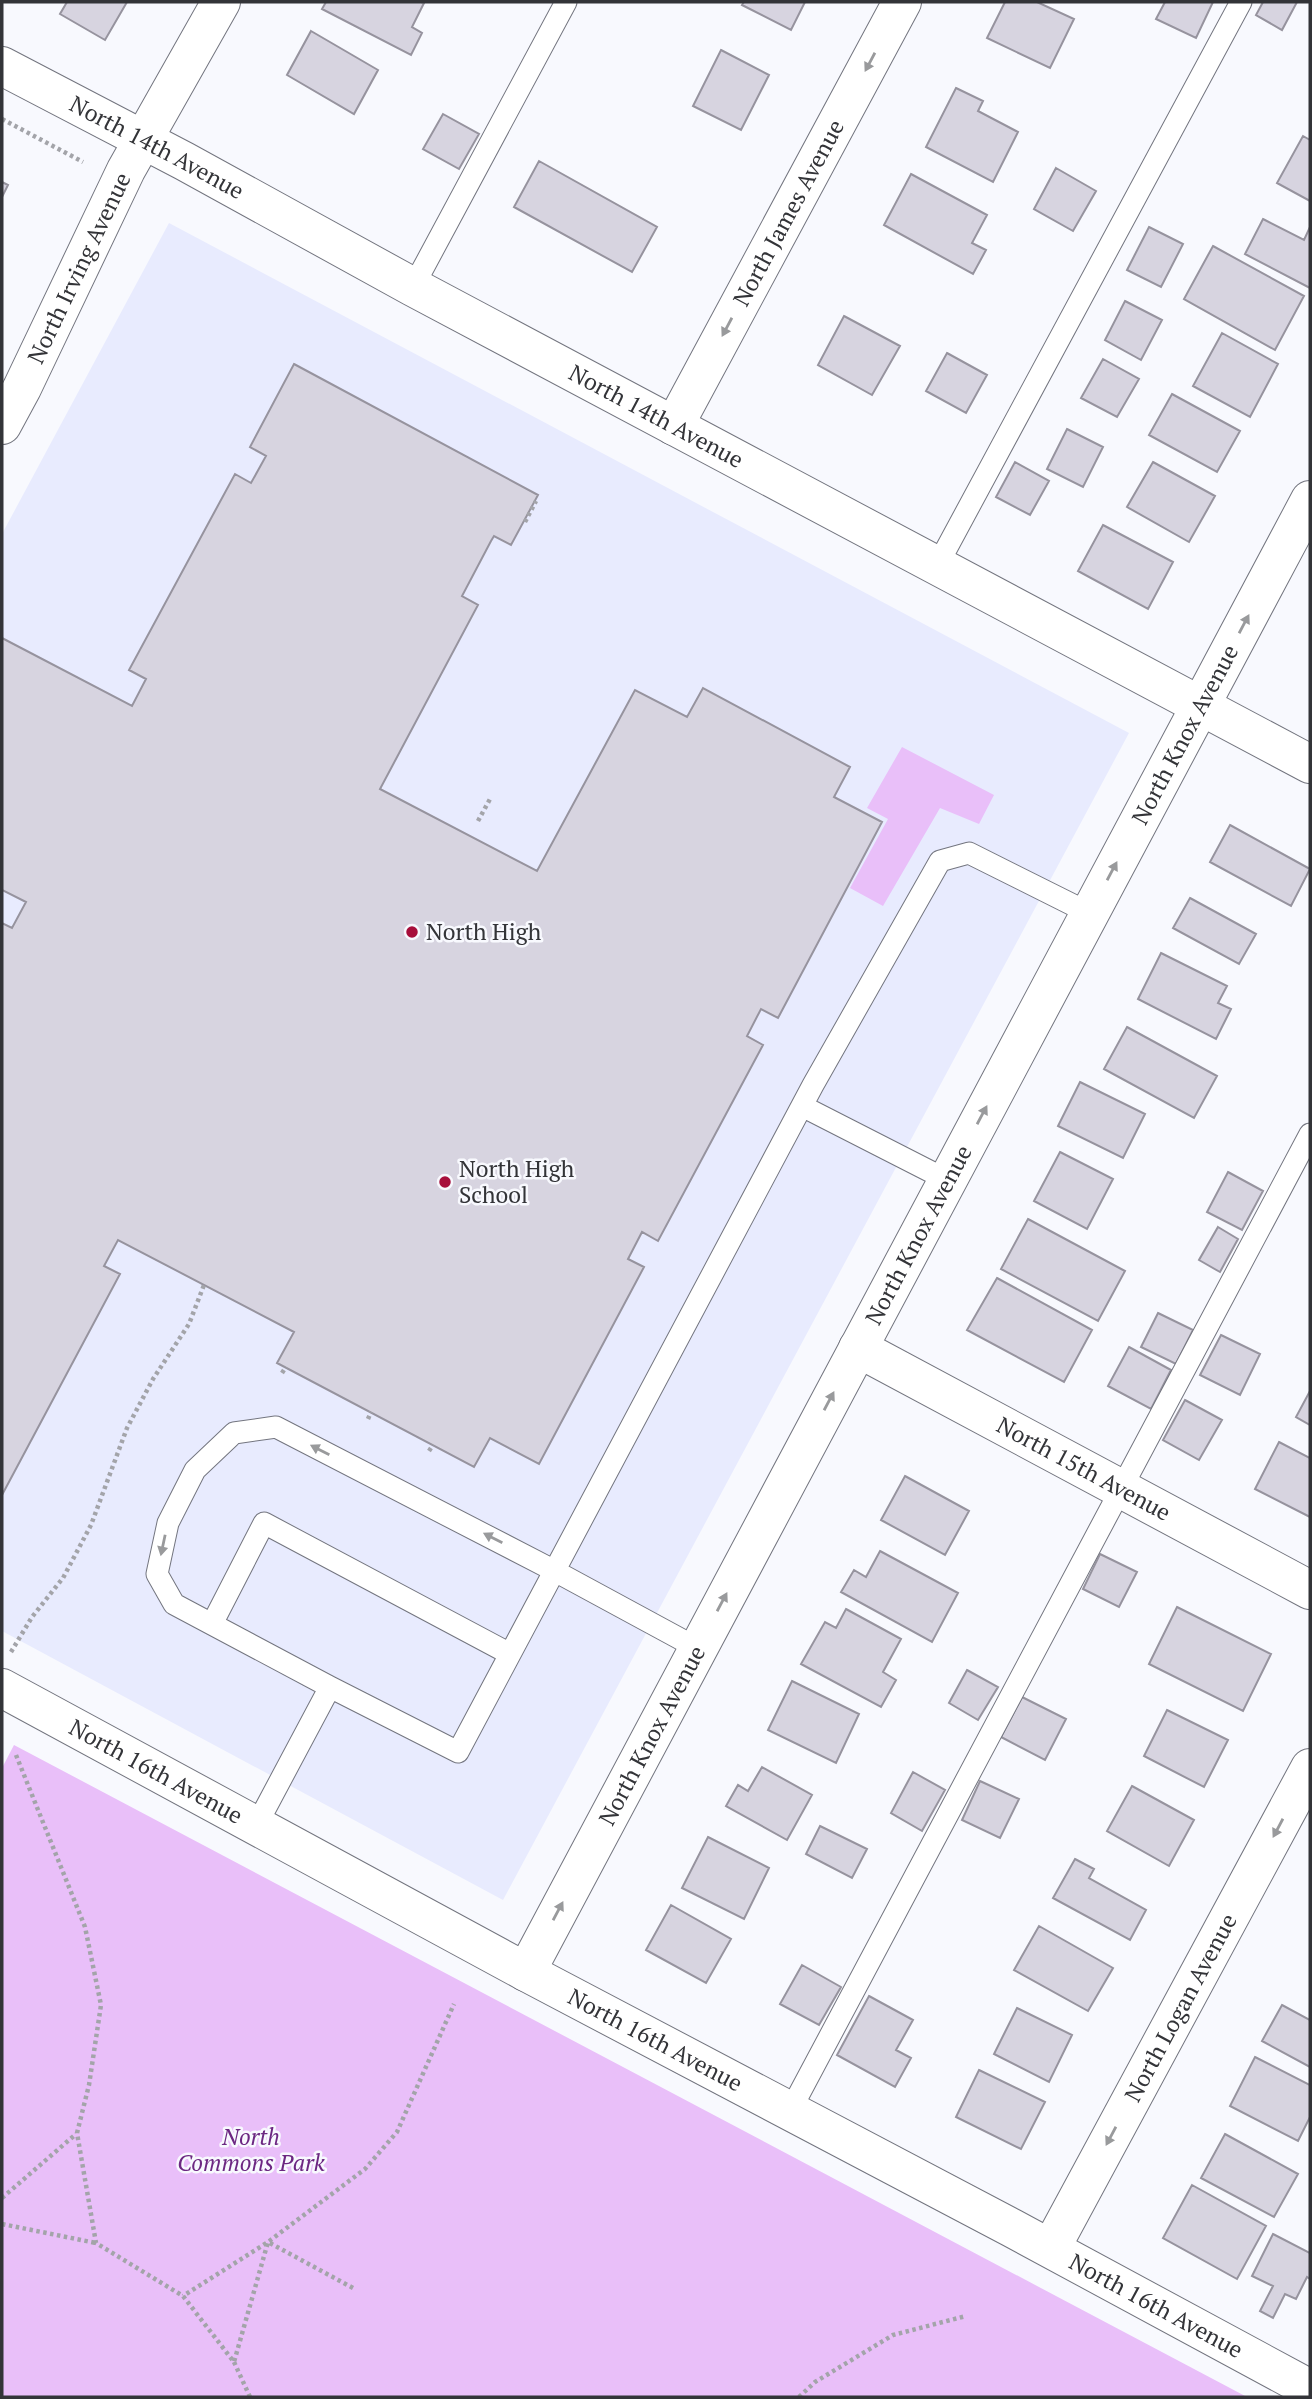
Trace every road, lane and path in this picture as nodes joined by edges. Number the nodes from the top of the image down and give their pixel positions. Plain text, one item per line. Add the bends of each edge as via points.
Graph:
1 (222, 2) edge
2 (566, 2) edge
3 (902, 2) edge
4 (1241, 2) edge
5 (2, 66) edge
6 (2, 119) edge
7 (142, 140) junction
8 (83, 162) dead end
9 (413, 288) junction
10 (2, 425) edge
11 (674, 426) junction
12 (1310, 500) edge
13 (536, 501) dead end
14 (525, 522) dead end
15 (937, 566) junction
16 (1200, 705) junction
17 (1310, 764) edge
18 (490, 799) dead end
19 (478, 821) dead end
20 (1089, 914) junction
21 (802, 1106) junction
22 (1310, 1134) edge
23 (947, 1180) junction
24 (204, 1285) dead end
25 (858, 1348) junction
26 (286, 1367) dead end
27 (282, 1373) dead end
28 (372, 1412) dead end
29 (368, 1419) dead end
30 (433, 1445) dead end
31 (429, 1451) dead end
32 (1121, 1488) junction
33 (553, 1570) junction
34 (1310, 1590) edge
35 (212, 1624) junction
36 (697, 1648) junction
37 (510, 1654) junction
38 (5, 1671) edge
39 (330, 1687) junction
40 (16, 1755) dead end
41 (1310, 1768) edge
42 (256, 1826) junction
43 (526, 1972) junction
44 (454, 2004) dead end
45 (790, 2111) junction
46 (77, 2133) junction
47 (2, 2198) edge
48 (2, 2224) edge
49 (268, 2242) junction
50 (96, 2243) junction
51 (1051, 2248) junction
52 (353, 2288) dead end
53 (183, 2296) junction
54 (966, 2316) dead end
55 (234, 2362) junction
56 (1310, 2389) edge
57 (250, 2397) edge
58 (799, 2397) edge

1 - 7 street, North Irving Avenue
2 - 9 lane
3 -> 11 street, North James Avenue
4 - 15 lane
5 - 7 street, North 14th Avenue
6 - 8 path
7 - 9 street, North 14th Avenue
7 - 10 street, North Irving Avenue
9 - 11 street, North 14th Avenue
11 - 15 street, North 14th Avenue
16 -> 12 street, North Knox Avenue
13 - 14 path
15 - 16 street, North 14th Avenue
16 - 17 street, North 14th Avenue
20 -> 16 street, North Knox Avenue
18 - 19 path
20 - 21 lane via 969,853 940,862
23 -> 20 street, North Knox Avenue
21 - 23 lane
21 - 33 lane
22 - 32 lane
23 - 25 street, North Knox Avenue
24 - 38 path via 189,1324 127,1428 92,1525 63,1578 32,1617
25 - 32 street, North 15th Avenue
36 -> 25 street, North Knox Avenue
26 - 27 path
28 - 29 path
30 - 31 path
32 - 34 street, North 15th Avenue
32 - 45 lane
33 -> 35 lane via 275,1427 234,1433 195,1470 168,1523 158,1573 174,1604
33 - 36 lane
33 - 37 lane
35 - 37 lane via 264,1523
35 - 39 lane
43 -> 36 street, North Knox Avenue
37 - 39 lane via 458,1752
38 - 42 street, North 16th Avenue
39 - 42 lane
40 - 46 path via 85,1927 101,2005
41 -> 51 street, North Logan Avenue
42 - 43 street, North 16th Avenue
43 - 45 street, North 16th Avenue
44 - 49 path via 397,2132 365,2169
45 - 51 street, North 16th Avenue
46 - 47 path
46 - 50 path
48 - 50 path
49 - 52 path
49 - 53 path
49 - 55 path
50 - 53 path
51 - 56 street, North 16th Avenue
53 - 55 path
54 - 58 path via 893,2335 815,2382
55 - 57 path

